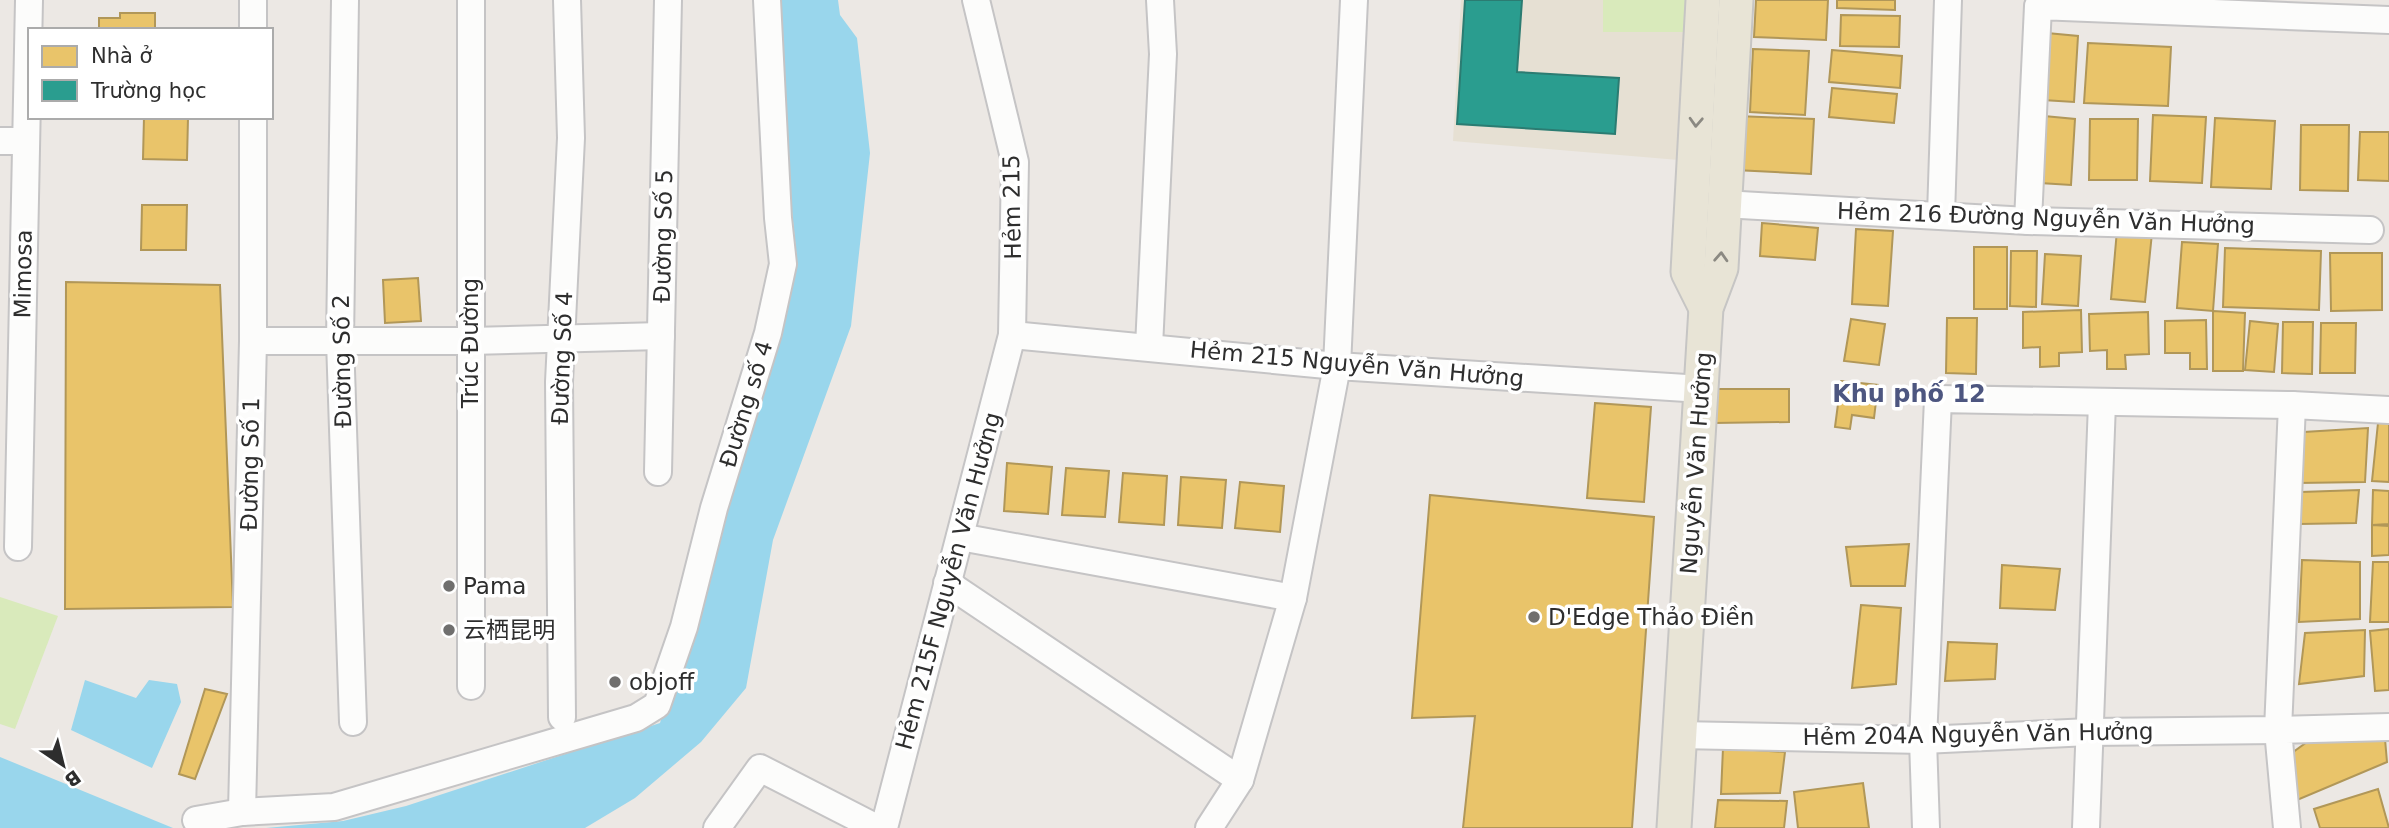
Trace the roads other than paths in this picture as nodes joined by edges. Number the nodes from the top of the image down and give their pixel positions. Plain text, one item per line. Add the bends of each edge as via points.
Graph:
1 (29, 0) edge
2 (253, 0) edge
3 (345, 0) edge
4 (471, 0) edge
5 (567, 0) edge
6 (667, 0) edge
7 (767, 0) edge
8 (976, 0) edge
9 (1160, 0) edge
10 (1354, 0) edge
11 (1703, 0) edge
12 (1736, 0) edge
13 (1948, 0) edge
14 (2389, 20) edge
15 (253, 28) edge
16 (1700, 54) junction
17 (1733, 54) junction
18 (253, 119) edge
19 (13, 141) edge
20 (1723, 204) junction
21 (1941, 215) junction
22 (2028, 221) junction
23 (2370, 230) dead end
24 (1706, 309) junction
25 (1012, 335) junction
26 (661, 336) junction
27 (561, 340) junction
28 (253, 341) junction
29 (340, 341) junction
30 (470, 341) junction
31 (1149, 347) junction
32 (1337, 366) junction
33 (1702, 389) junction
34 (2102, 403) junction
35 (2292, 405) junction
36 (2389, 410) edge
37 (658, 472) dead end
38 (960, 537) junction
39 (8, 554) edge
40 (947, 583) junction
41 (1293, 598) junction
42 (471, 686) dead end
43 (353, 722) dead end
44 (2389, 727) edge
45 (2278, 730) junction
46 (2089, 732) junction
47 (560, 733) junction
48 (1678, 735) junction
49 (1923, 740) junction
50 (1240, 780) junction
51 (242, 811) junction
52 (196, 820) dead end
53 (717, 828) edge
54 (877, 828) edge
55 (884, 828) edge
56 (1209, 828) edge
57 (1674, 828) edge
58 (1926, 828) edge
59 (2086, 828) edge
60 (2287, 828) edge

1 - 19 street, Mimosa
2 - 15 street
3 - 29 street, Đường Số 2
4 - 30 street, Trúc Đường
5 - 27 street, Đường Số 4 via 571,138
6 - 26 street, Đường Số 5
7 - 47 street, Đường số 4 via 783,264 768,333 714,508 684,627 657,705 636,718
8 - 25 street, Hẻm 215 via 1014,162
9 - 31 street via 1163,54
10 - 32 street
11 - 16 main road, Nguyễn Văn Hưởng
12 - 17 main road, Nguyễn Văn Hưởng
13 - 21 street
14 - 22 street via 2038,6
16 - 17 street
16 -> 24 main road, Nguyễn Văn Hưởng via 1688,272
17 - 20 main road, Nguyễn Văn Hưởng
18 - 28 street, Đường Số 1
19 - 39 street, Mimosa
20 - 21 street, Hẻm 216 Đường Nguyễn Văn Hưởng
24 -> 20 main road, Nguyễn Văn Hưởng via 1721,268
21 - 22 street, Hẻm 216 Đường Nguyễn Văn Hưởng
22 - 23 street, Hẻm 216 Đường Nguyễn Văn Hưởng
24 - 33 main road, Nguyễn Văn Hưởng
25 - 31 street, Hẻm 215 Nguyễn Văn Hưởng
25 - 38 street, Hẻm 215F Nguyễn Văn Hưởng
26 - 27 street
26 - 37 street, Đường Số 5
27 - 30 street
27 - 47 street, Đường Số 4
28 - 29 street
28 - 51 street, Đường Số 1
29 - 30 street
29 - 43 street, Đường Số 2
30 - 42 street, Trúc Đường
31 - 32 street, Hẻm 215 Nguyễn Văn Hưởng
32 - 33 street, Hẻm 215 Nguyễn Văn Hưởng
32 - 41 street
33 - 48 main road, Nguyễn Văn Hưởng
34 - 35 street
34 - 46 street
34 - 49 street via 1938,399
35 - 36 street
35 - 45 street
38 - 40 street, Hẻm 215F Nguyễn Văn Hưởng
38 - 41 street
40 - 50 street
40 - 55 street, Hẻm 215F Nguyễn Văn Hưởng
41 - 50 street
44 - 45 street, Hẻm 204A Nguyễn Văn Hưởng
45 - 46 street, Hẻm 204A Nguyễn Văn Hưởng
45 - 60 street
46 - 49 street, Hẻm 204A Nguyễn Văn Hưởng
46 - 59 street
47 - 51 street via 334,807
48 - 49 street, Hẻm 204A Nguyễn Văn Hưởng
48 - 57 main road, Nguyễn Văn Hưởng
49 - 58 street
50 - 56 street
51 - 52 street
53 - 54 street via 760,768

